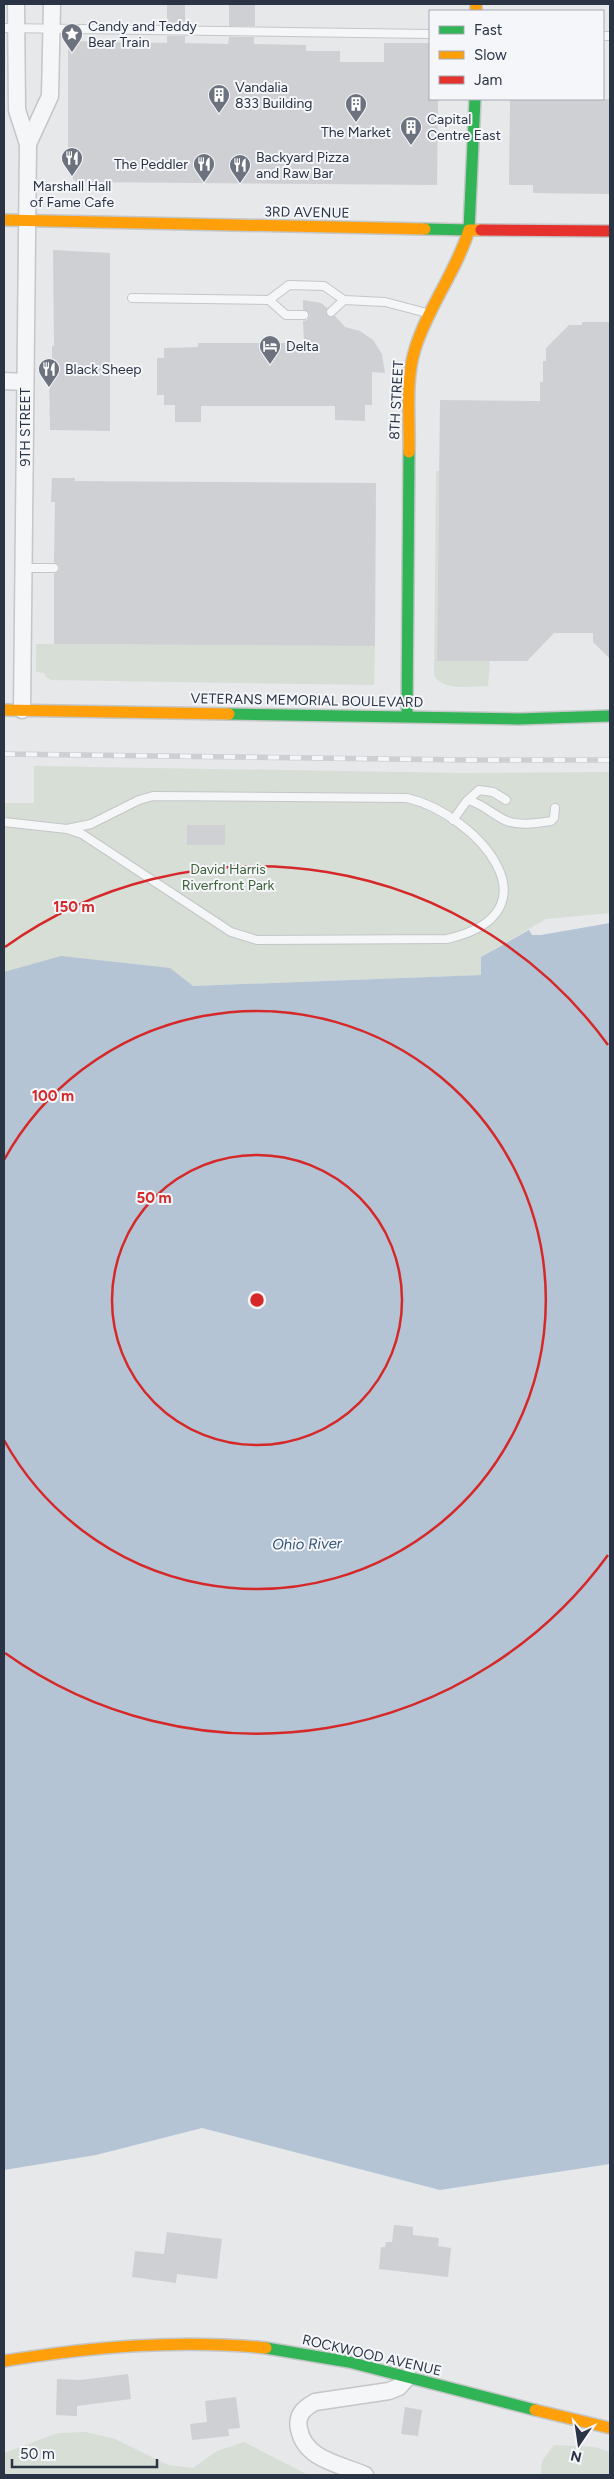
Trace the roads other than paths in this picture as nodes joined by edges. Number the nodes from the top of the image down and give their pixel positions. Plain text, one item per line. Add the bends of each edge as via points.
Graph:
1 (16, 4) edge
2 (52, 4) edge
3 (10, 28) edge
4 (52, 29) junction
5 (429, 34) edge
6 (475, 100) edge
7 (28, 144) junction
8 (4, 220) edge
9 (28, 221) junction
10 (469, 230) junction
11 (610, 231) edge
12 (132, 298) dead end
13 (270, 300) junction
14 (344, 300) junction
15 (331, 312) dead end
16 (431, 314) junction
17 (304, 315) dead end
18 (4, 381) edge
19 (25, 382) junction
20 (24, 568) junction
21 (54, 568) dead end
22 (4, 710) edge
23 (22, 710) junction
24 (407, 716) junction
25 (610, 716) edge
26 (468, 800) junction
27 (506, 800) dead end
28 (555, 808) dead end
29 (454, 820) junction
30 (4, 822) edge
31 (67, 829) junction
32 (4, 2361) edge
33 (408, 2377) junction
34 (610, 2428) edge
35 (365, 2475) edge

1 - 3 street, 9TH STREET
2 - 4 street, 9TH STREET
3 - 4 lane
3 - 7 street, 9TH STREET via 17,110
4 - 5 lane
4 - 7 street, 9TH STREET via 50,96
6 - 10 main road, 8TH STREET
7 - 9 street, 9TH STREET
8 - 9 main road, 3RD AVENUE
9 - 10 main road, 3RD AVENUE
9 - 19 street, 9TH STREET
10 - 11 main road, 3RD AVENUE
10 - 16 main road, 8TH STREET via 457,265
12 - 13 lane
13 - 14 lane via 289,285 298,285 324,286
13 - 17 lane via 286,315
14 - 15 lane
14 - 16 lane via 385,302
16 - 24 main road, 8TH STREET via 414,350 411,370
18 - 19 street
19 - 20 street, 9TH STREET
20 - 21 lane
20 - 23 street, 9TH STREET
22 - 23 main road, VETERANS MEMORIAL BOULEVARD
23 - 24 main road, VETERANS MEMORIAL BOULEVARD
24 - 25 main road, VETERANS MEMORIAL BOULEVARD via 518,719
26 - 27 lane via 479,790 486,790
26 - 28 lane via 506,820 521,823 550,821 554,818
26 - 29 lane
29 - 31 lane via 430,805 407,798 153,796 91,824
29 - 31 lane via 491,856 502,872 505,891 497,912 486,923 465,935 447,940 257,940 244,937 231,932 95,841
30 - 31 lane
32 - 33 main road, ROCKWOOD AVENUE via 112,2346 201,2344 290,2352
33 - 34 main road, ROCKWOOD AVENUE
33 - 35 street via 388,2391 315,2402 299,2416 300,2434 313,2453

